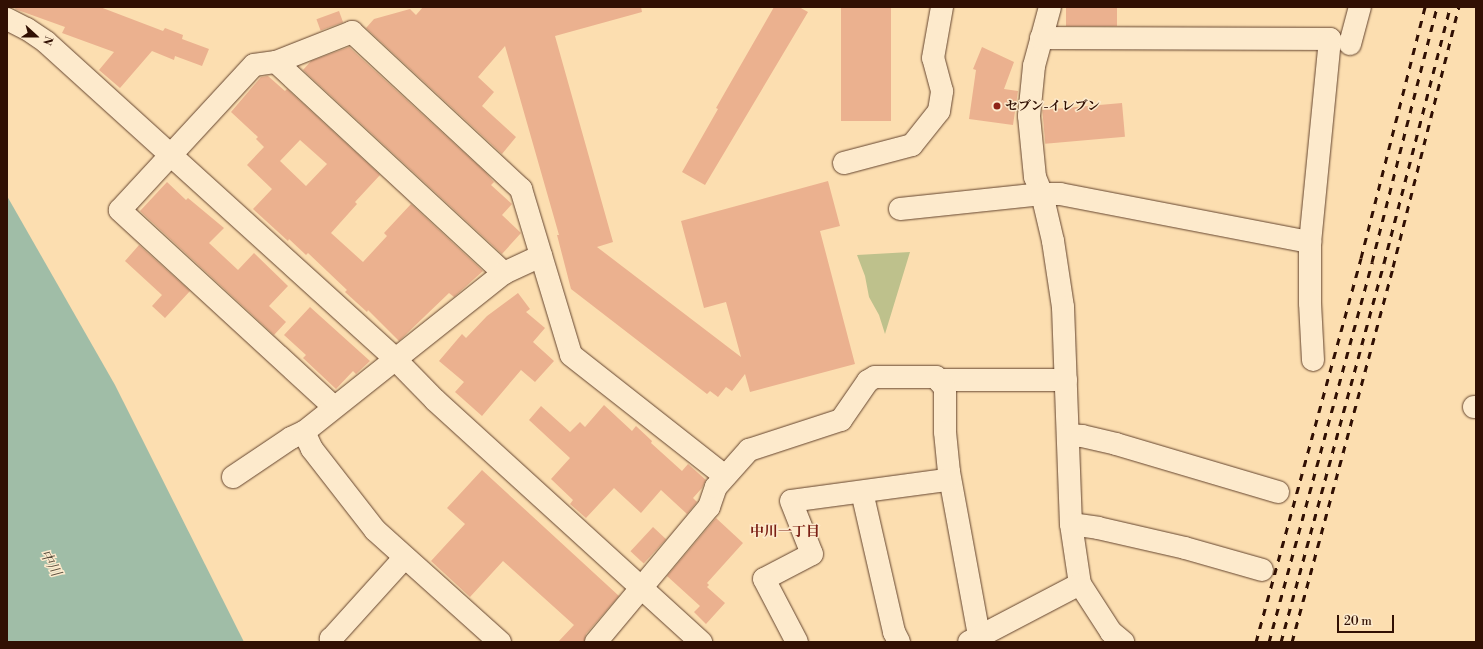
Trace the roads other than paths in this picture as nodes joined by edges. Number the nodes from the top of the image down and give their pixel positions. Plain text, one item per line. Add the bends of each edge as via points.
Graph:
1 (942, 7) edge
2 (1050, 7) edge
3 (1360, 7) edge
4 (7, 19) edge
5 (1041, 38) junction
6 (1344, 39) junction
7 (276, 62) junction
8 (170, 155) junction
9 (844, 164) dead end
10 (1042, 194) junction
11 (900, 209) dead end
12 (1310, 242) junction
13 (541, 256) junction
14 (504, 273) junction
15 (395, 359) junction
16 (1313, 360) dead end
17 (938, 380) junction
18 (1066, 380) junction
19 (334, 407) junction
20 (304, 432) junction
21 (1068, 435) junction
22 (949, 472) junction
23 (725, 476) junction
24 (233, 477) dead end
25 (862, 492) junction
26 (1278, 492) dead end
27 (1071, 524) junction
28 (405, 557) junction
29 (1262, 570) dead end
30 (1080, 584) junction
31 (640, 587) junction
32 (987, 637) edge
33 (1112, 639) edge
34 (333, 642) edge
35 (500, 642) edge
36 (596, 642) edge
37 (701, 642) edge
38 (797, 642) edge
39 (899, 642) edge

1 - 9 street via 932,58 942,91 939,111 912,145
2 - 5 street
3 - 6 street
4 - 8 street via 46,42
5 - 6 street
5 - 10 street via 1034,66 1029,116 1035,177
6 - 12 street
7 - 8 street via 254,65
7 - 13 street via 352,32 521,189
7 - 14 street
8 - 15 street
8 - 19 street via 120,210
10 - 11 street
10 - 12 street via 1060,194
10 - 18 street via 1053,241 1063,307
12 - 16 street
13 - 14 street
13 - 23 street via 571,355
14 - 15 street
15 - 19 street
15 - 31 street via 435,400
17 - 18 street
17 - 22 street via 945,388 945,432
17 - 23 street via 936,377 875,377 868,381 841,420 749,450
18 - 21 street
19 - 20 street
20 - 24 street
20 - 28 street via 312,449 375,530
21 - 26 street via 1116,444
21 - 27 street
22 - 25 street via 946,480
22 - 32 street
23 - 31 street via 716,487 709,507
25 - 38 street via 791,501 812,554 764,579
25 - 39 street via 894,632
27 - 29 street via 1185,548
27 - 30 street
28 - 34 street via 331,639
28 - 35 street
30 - 32 street
30 - 33 street
31 - 36 street
31 - 37 street

